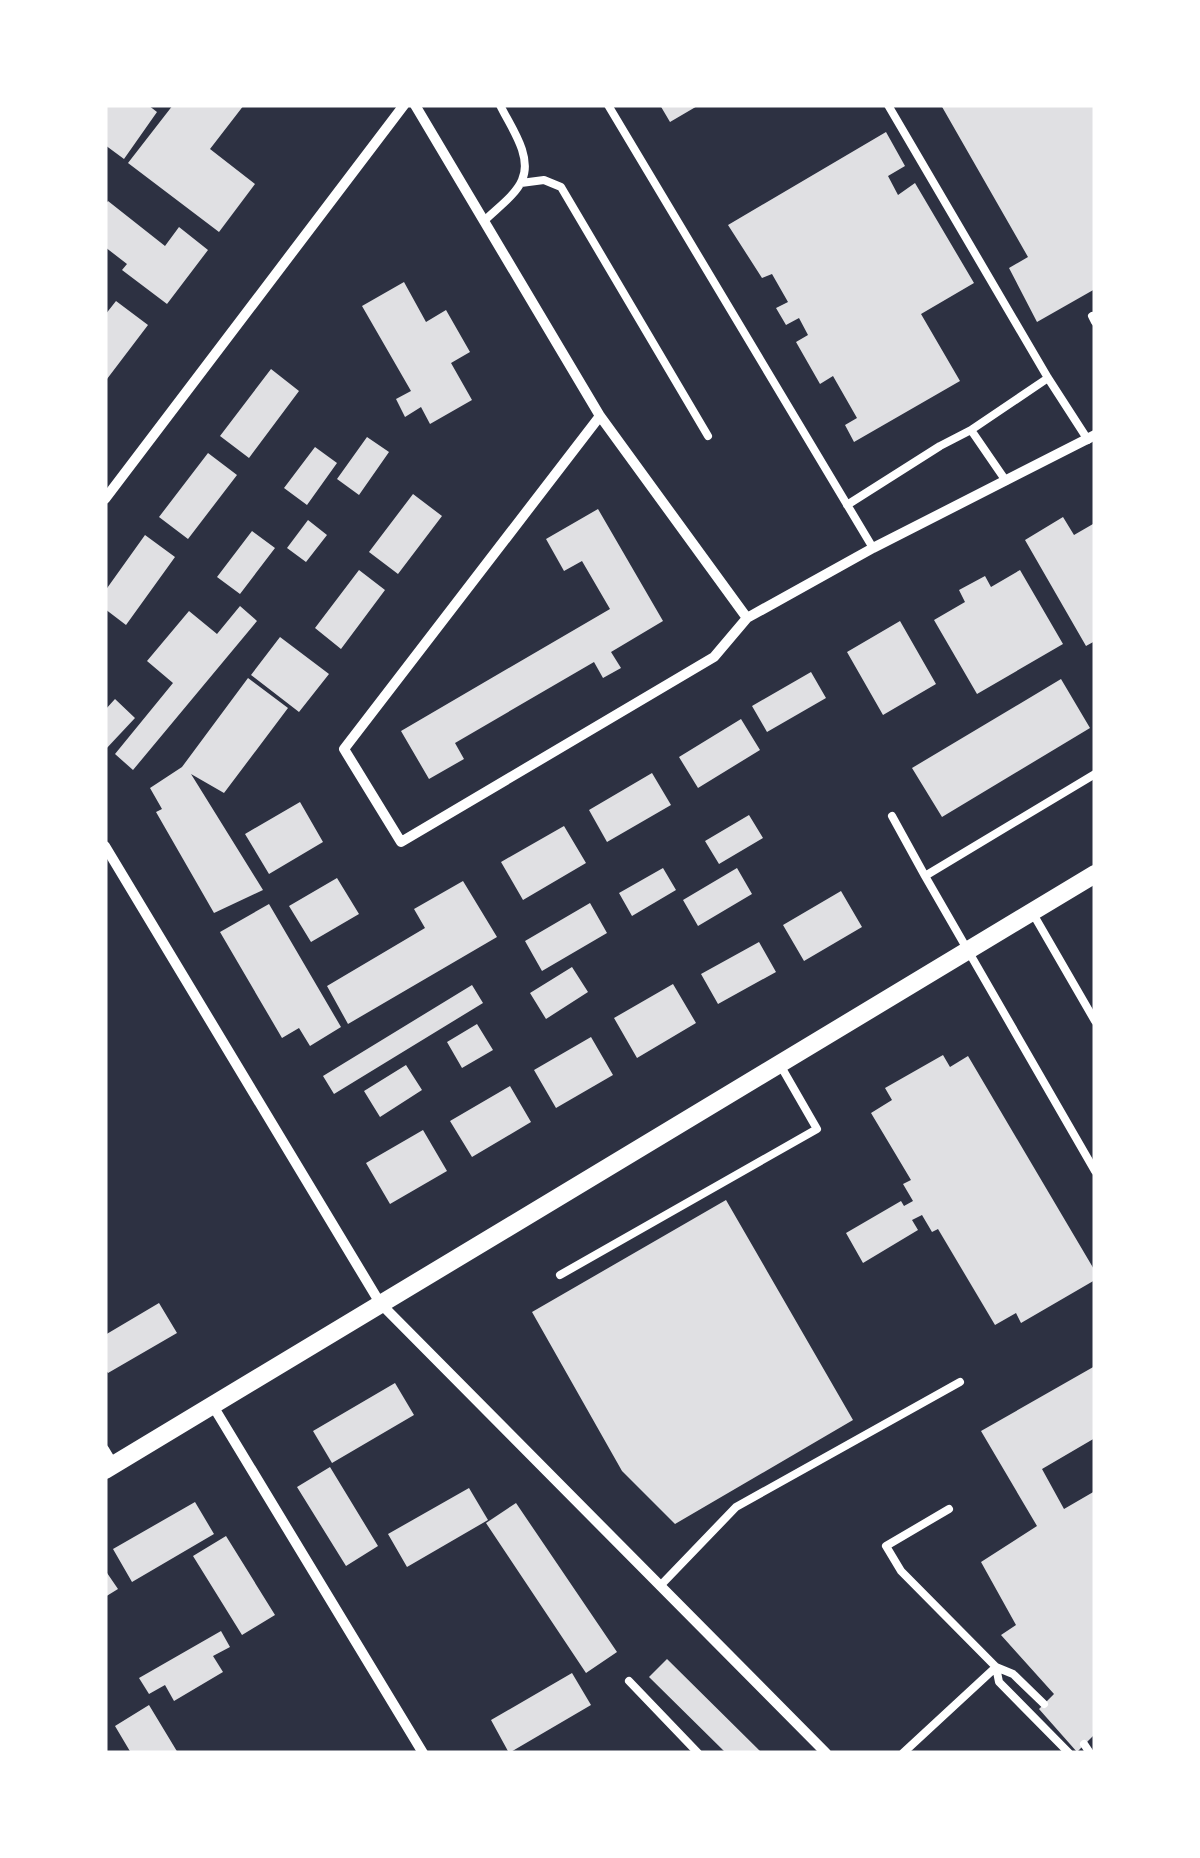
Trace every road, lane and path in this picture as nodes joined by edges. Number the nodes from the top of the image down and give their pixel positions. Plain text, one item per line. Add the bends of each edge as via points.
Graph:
1 (404, 105) edge
2 (415, 105) edge
3 (500, 105) edge
4 (608, 105) edge
5 (888, 105) edge
6 (522, 183) junction
7 (484, 221) junction
8 (1048, 378) junction
9 (600, 416) junction
10 (971, 430) junction
11 (708, 436) dead end
12 (1091, 438) edge
13 (1095, 451) edge
14 (1006, 481) junction
15 (105, 499) edge
16 (847, 505) junction
17 (873, 548) junction
18 (746, 618) junction
19 (1095, 774) edge
20 (892, 816) dead end
21 (105, 846) edge
22 (1095, 874) edge
23 (925, 876) junction
24 (1032, 912) junction
25 (966, 950) junction
26 (1095, 1021) edge
27 (779, 1063) junction
28 (1095, 1171) edge
29 (560, 1275) dead end
30 (380, 1303) junction
31 (960, 1382) dead end
32 (214, 1406) junction
33 (108, 1461) edge
34 (949, 1509) dead end
35 (660, 1586) junction
36 (996, 1667) junction
37 (629, 1681) dead end
38 (1044, 1704) dead end
39 (1084, 1744) dead end
40 (423, 1753) edge
41 (698, 1753) edge
42 (826, 1753) edge
43 (904, 1753) edge
44 (1069, 1753) edge
45 (1090, 1753) edge

1 - 15 street
2 - 7 street
3 - 6 lane via 522,150
4 - 16 lane
5 - 8 lane
6 - 7 lane
6 - 11 lane via 544,180 561,188
7 - 9 street
8 - 10 lane
8 - 12 lane
9 - 18 street
9 - 18 street via 344,749 401,842 714,657
10 - 14 lane
10 - 16 lane
12 - 13 street
12 - 14 street
14 - 17 street
16 - 17 lane
17 - 18 street
19 - 23 lane
20 - 23 lane
21 - 30 street
22 - 24 street
23 - 25 lane
24 - 25 street
24 - 26 lane
25 - 27 street
25 - 28 lane
27 - 29 lane via 816,1129
27 - 30 street
30 - 32 street
30 - 35 street
31 - 35 lane via 736,1506
32 - 33 street
32 - 40 street
34 - 36 lane via 886,1546 900,1571
35 - 42 street
36 - 38 lane
36 - 43 lane
36 - 44 lane via 999,1682
37 - 41 lane
39 - 45 lane

